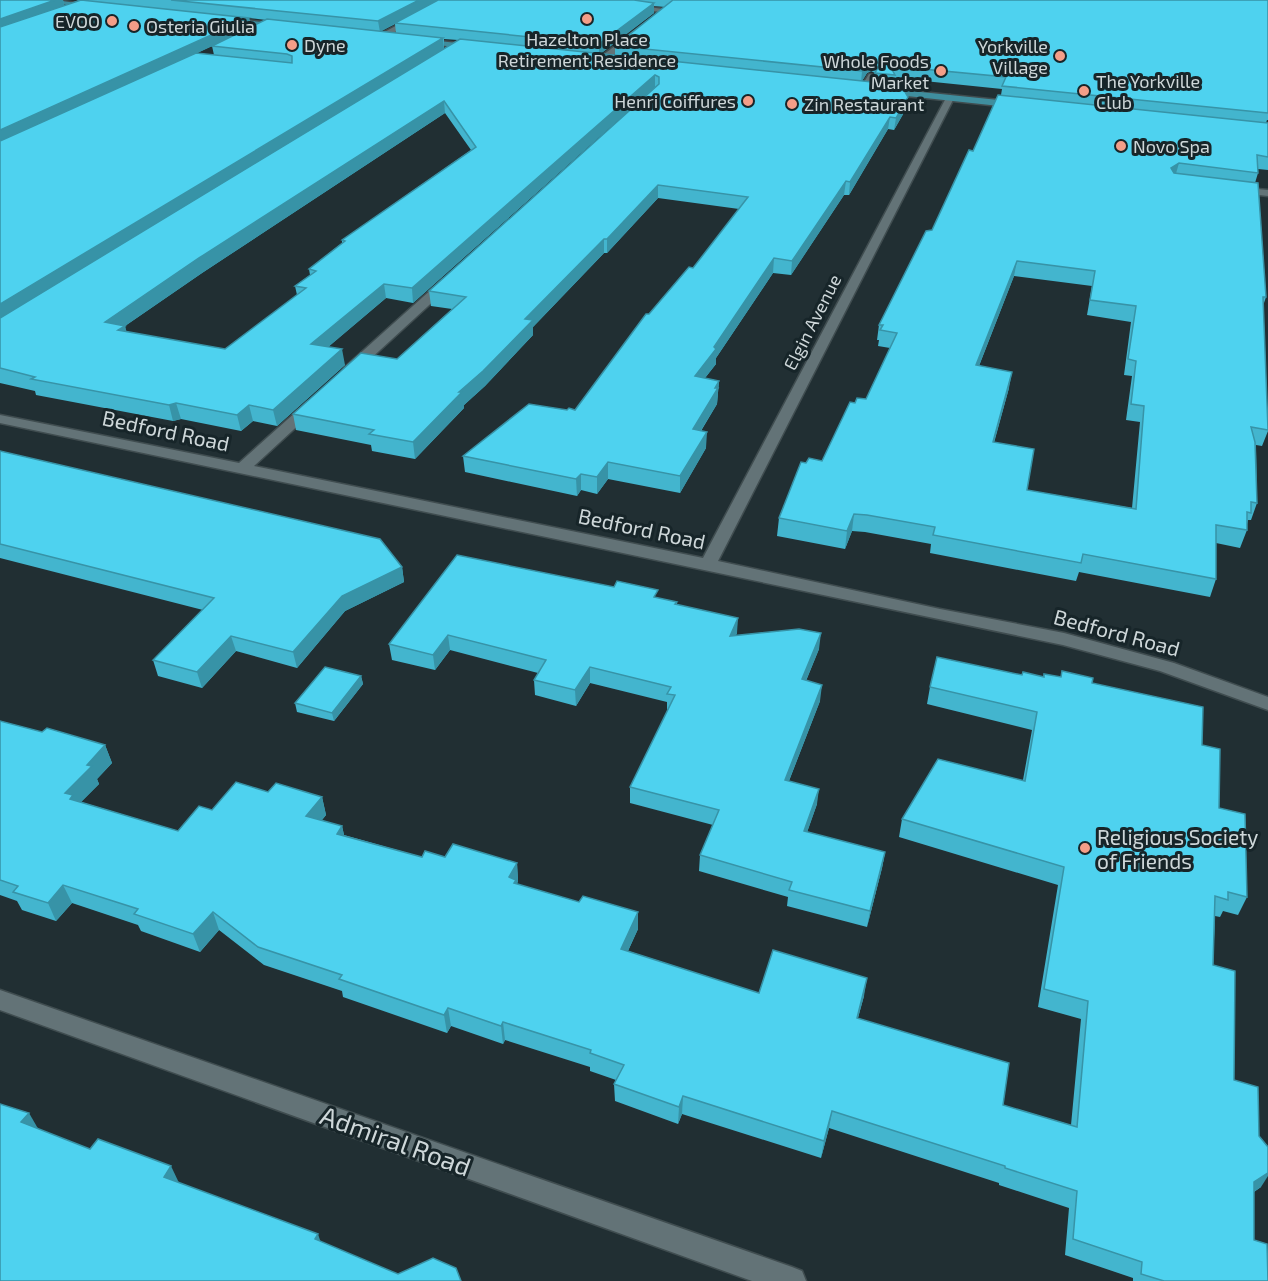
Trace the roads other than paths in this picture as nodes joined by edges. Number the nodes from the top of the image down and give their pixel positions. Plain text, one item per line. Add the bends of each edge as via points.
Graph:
1 (33, 0) edge
2 (99, 0) edge
3 (449, 0) edge
4 (634, 0) edge
5 (84, 5) junction
6 (107, 8) edge
7 (645, 8) junction
8 (63, 13) edge
9 (672, 17) edge
10 (220, 20) edge
11 (270, 25) junction
12 (292, 27) edge
13 (252, 33) edge
14 (370, 35) edge
15 (381, 36) junction
16 (393, 38) edge
17 (415, 40) edge
18 (461, 45) junction
19 (484, 47) edge
20 (447, 54) edge
21 (591, 58) edge
22 (602, 60) junction
23 (614, 61) joint
24 (872, 76) edge
25 (860, 89) joint
26 (950, 98) junction
27 (1032, 106) edge
28 (1221, 188) edge
29 (1268, 193) edge
30 (452, 277) edge
31 (338, 381) edge
32 (320, 397) edge
33 (0, 419) edge
34 (242, 469) junction
35 (708, 564) junction
36 (1268, 704) edge
37 (0, 1000) edge
38 (792, 1281) edge

1 - 5 main road
2 - 5 main road
3 - 15 street
4 - 7 street
4 - 7 street via 614,5
5 - 6 main road
5 - 8 main road
7 - 22 street via 667,10
9 - 23 street
10 - 11 main road
11 - 12 main road
11 - 13 street
14 - 15 main road
15 - 16 main road
17 - 18 main road
18 - 19 main road
18 - 20 street
21 - 22 main road
22 - 23 main road
24 - 25 street
25 - 26 main road
26 - 27 main road
26 - 35 street, Elgin Avenue
28 - 29 street
30 - 31 street
32 - 34 street
33 - 34 street, Bedford Road
34 - 35 street, Bedford Road
35 - 36 street, Bedford Road via 1064,639 1167,668
37 - 38 street, Admiral Road

